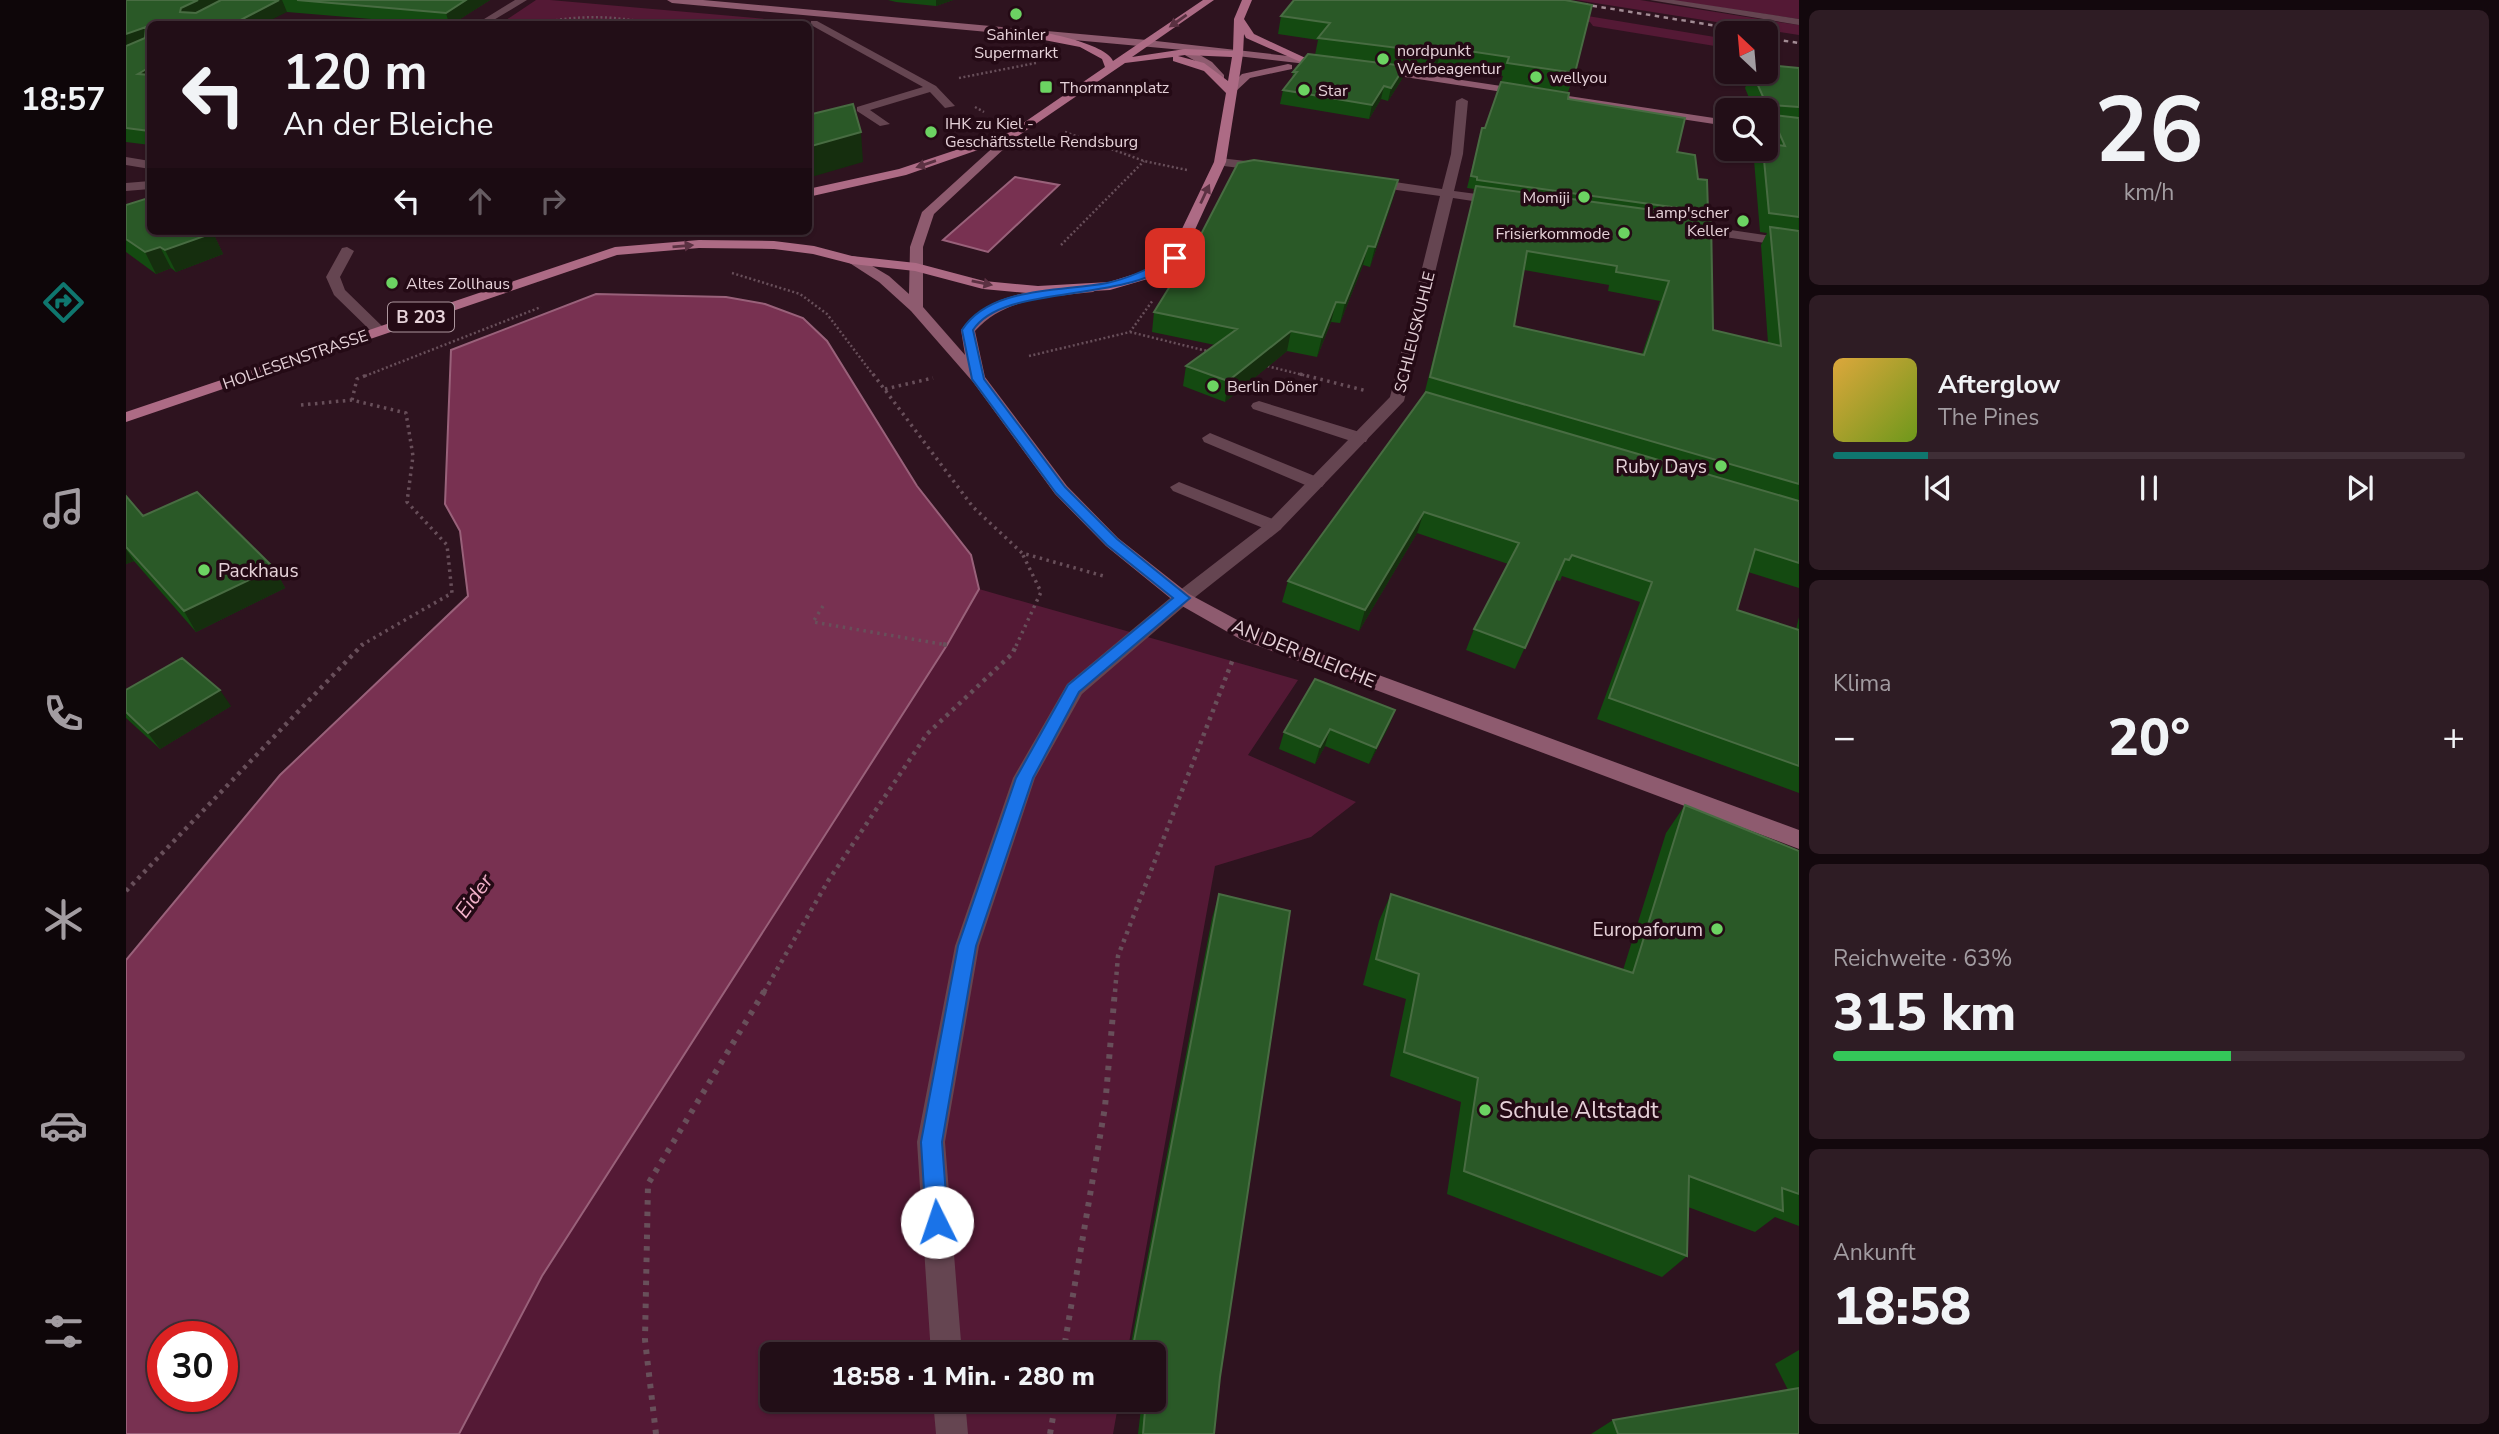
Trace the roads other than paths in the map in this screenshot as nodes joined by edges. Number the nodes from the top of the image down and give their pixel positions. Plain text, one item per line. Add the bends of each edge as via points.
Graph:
1 (522, 0) edge
2 (672, 0) edge
3 (1209, 0) edge
4 (1247, 0) edge
5 (1655, 0) edge
6 (835, 14) junction
7 (1239, 19) junction
8 (486, 21) edge
9 (1799, 22) edge
10 (812, 23) edge
11 (812, 25) edge
12 (1017, 32) junction
13 (1152, 44) junction
14 (1185, 52) junction
15 (1238, 54) junction
16 (1141, 57) junction
17 (1307, 61) junction
18 (1109, 67) junction
19 (1362, 69) edge
20 (1220, 77) junction
21 (932, 88) junction
22 (1230, 91) junction
23 (1462, 101) dead end
24 (949, 106) dead end
25 (1715, 121) edge
26 (884, 124) dead end
27 (1014, 134) junction
28 (126, 161) edge
29 (1220, 162) junction
30 (147, 164) edge
31 (1273, 168) edge
32 (1354, 180) edge
33 (147, 185) edge
34 (126, 187) edge
35 (812, 192) edge
36 (1448, 194) junction
37 (1516, 203) edge
38 (1664, 225) edge
39 (667, 235) edge
40 (1799, 244) edge
41 (347, 251) dead end
42 (615, 251) junction
43 (852, 260) junction
44 (916, 267) junction
45 (1110, 286) junction
46 (916, 308) junction
47 (379, 331) junction
48 (978, 379) junction
49 (1259, 406) dead end
50 (126, 417) edge
51 (1210, 438) dead end
52 (1360, 438) junction
53 (1316, 483) junction
54 (1179, 486) dead end
55 (1274, 526) junction
56 (1182, 598) junction
57 (1799, 840) edge
58 (945, 1342) edge
59 (950, 1412) edge
60 (952, 1434) edge

1 - 8 street
2 - 6 main road
3 -> 13 main road
4 - 7 main road, B 203
5 - 9 street
6 - 10 street
6 - 12 main road
7 - 15 main road, B 203
7 - 17 main road via 1250,36
11 - 21 street
12 - 13 main road
12 - 18 main road via 1083,45 1107,57
13 - 14 main road
13 - 15 main road
13 - 18 main road
14 - 15 main road
14 - 16 main road
14 - 20 main road via 1208,64
15 - 17 main road
15 - 22 main road, B 203
16 - 18 main road
16 - 20 main road via 1202,65
17 - 22 main road via 1335,66 1265,70 1247,76
18 - 27 main road
19 - 25 main road
20 - 22 main road
21 - 24 street
21 - 26 street via 860,109
22 - 29 main road, B 203
23 - 36 street, SCHLEUSKUHLE
27 -> 35 main road via 902,172
27 - 44 main road via 928,212 920,226
28 - 30 street
29 - 31 street
45 -> 29 main road, B 203 via 1146,275 1175,258
32 - 36 street
33 - 34 street
36 - 37 street
36 - 52 street, SCHLEUSKUHLE via 1404,400
38 - 40 street
39 - 42 main road, B 203
41 - 47 street via 333,277 338,292
42 -> 43 main road, HOLLESENSTRASSE / B 203 via 699,244 774,245
42 - 47 main road, HOLLESENSTRASSE / B 203
43 - 44 main road, HOLLESENSTRASSE / B 203
43 - 46 main road, AN DER BLEICHE via 884,279
44 -> 45 main road, B 203 via 983,285 1038,290
44 - 46 main road
45 - 48 main road via 1023,299 991,308 974,319 968,330
46 - 48 main road, AN DER BLEICHE
47 - 50 main road, HOLLESENSTRASSE / B 203
48 - 56 main road, AN DER BLEICHE via 1061,490 1112,542
49 - 52 street
51 - 53 street
52 - 53 street, SCHLEUSKUHLE
53 - 55 street, SCHLEUSKUHLE
54 - 55 street
55 - 56 street, SCHLEUSKUHLE
56 - 57 main road, AN DER BLEICHE via 1247,634
56 - 58 street, SCHLEUSKUHLE via 1074,689 1024,778 967,946 931,1142
59 - 60 street

